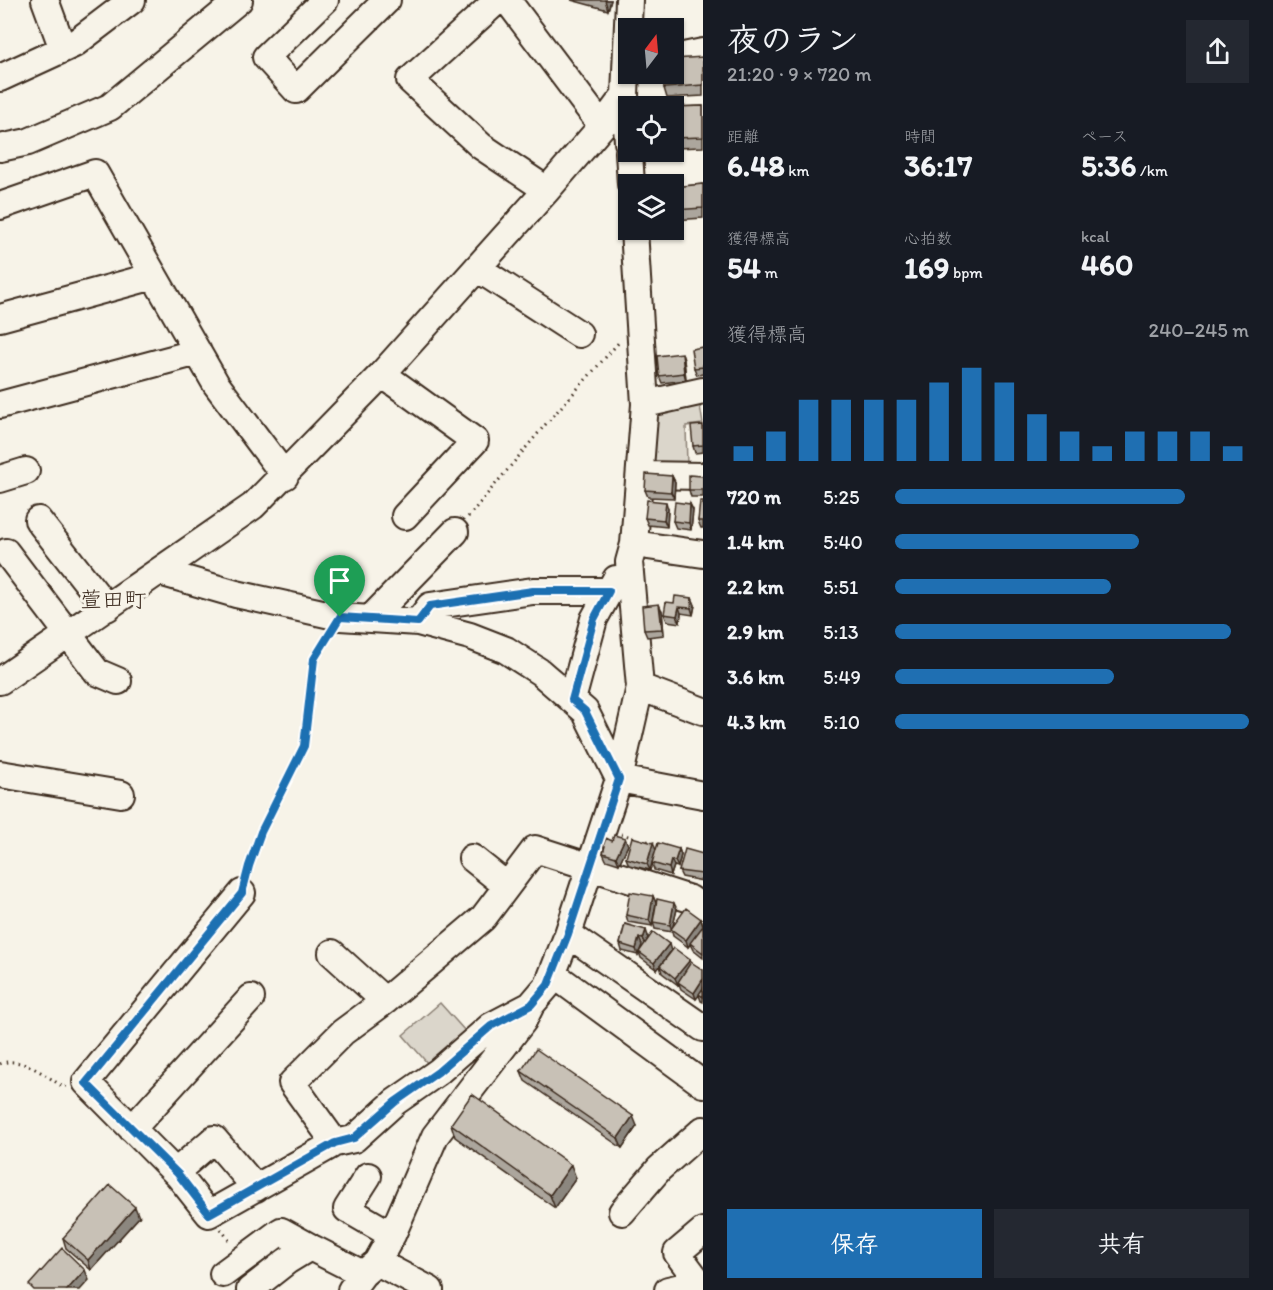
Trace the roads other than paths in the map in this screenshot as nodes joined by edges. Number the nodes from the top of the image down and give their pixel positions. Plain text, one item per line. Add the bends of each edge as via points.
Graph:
1 (45, 0) edge
2 (132, 0) edge
3 (325, 0) edge
4 (387, 0) edge
5 (498, 0) edge
6 (507, 0) edge
7 (629, 0) edge
8 (230, 3) edge
9 (628, 18) edge
10 (63, 49) junction
11 (703, 52) edge
12 (684, 56) edge
13 (0, 78) edge
14 (626, 84) edge
15 (625, 95) joint
16 (602, 126) junction
17 (0, 148) edge
18 (546, 190) junction
19 (0, 206) edge
20 (635, 240) edge
21 (477, 268) junction
22 (154, 276) junction
23 (0, 318) edge
24 (579, 334) dead end
25 (198, 352) junction
26 (382, 375) junction
27 (703, 392) edge
28 (645, 404) junction
29 (0, 405) edge
30 (26, 471) dead end
31 (641, 475) junction
32 (285, 476) junction
33 (703, 476) edge
34 (0, 479) edge
35 (405, 516) dead end
36 (38, 520) dead end
37 (455, 532) road end
38 (6, 552) dead end
39 (632, 553) junction
40 (703, 554) edge
41 (160, 572) junction
42 (609, 591) junction
43 (107, 608) junction
44 (370, 619) junction
45 (418, 622) junction
46 (69, 633) junction
47 (0, 681) edge
48 (118, 681) dead end
49 (640, 687) junction
50 (572, 700) junction
51 (703, 711) edge
52 (0, 774) edge
53 (619, 779) junction
54 (121, 794) dead end
55 (703, 795) edge
56 (472, 858) dead end
57 (590, 868) junction
58 (507, 886) junction
59 (242, 893) road end
60 (703, 909) edge
61 (568, 934) junction
62 (332, 953) dead end
63 (553, 974) junction
64 (251, 998) dead end
65 (385, 1001) junction
66 (531, 1005) junction
67 (703, 1028) edge
68 (703, 1084) edge
69 (132, 1129) junction
70 (703, 1131) edge
71 (335, 1143) junction
72 (176, 1172) junction
73 (368, 1176) dead end
74 (256, 1188) junction
75 (622, 1212) dead end
76 (703, 1231) edge
77 (392, 1235) junction
78 (310, 1247) junction
79 (233, 1266) road end
80 (364, 1275) edge
81 (702, 1284) edge
82 (250, 1290) edge
83 (430, 1290) edge
84 (668, 1290) edge

1 - 10 street
2 - 10 street
3 - 4 street via 266,57 296,90
5 - 18 street via 410,80 481,146
6 - 16 street
7 - 9 street
8 - 17 street via 110,107 28,142
10 - 13 street
11 - 12 street
14 - 15 street
15 - 16 street
16 - 18 street
18 - 21 street
19 - 22 street via 95,173
20 - 28 street
21 - 24 street
21 - 26 street
22 - 23 street
22 - 25 street
25 - 29 street
25 - 32 street via 216,384
26 - 32 street
26 - 35 street via 475,441
27 - 28 street
28 - 31 street
30 - 34 street
31 - 33 street
31 - 39 street
32 - 41 street via 253,507
36 - 43 street
37 - 44 street
38 - 46 street
39 - 40 street
39 - 42 street
39 - 49 street
41 - 43 street
41 - 44 street via 236,594 340,617
42 - 45 street via 533,591 430,606
42 - 50 street via 594,619
43 - 46 street
44 - 45 street
45 - 50 street via 506,650
46 - 47 street
46 - 48 street via 97,672
49 - 51 street
49 - 53 street
50 - 53 street via 585,711
52 - 54 street
53 - 55 street
53 - 57 street
56 - 58 street
57 - 58 street via 535,849
57 - 60 street via 690,899
57 - 61 street
58 - 65 street via 483,918
59 - 69 street via 86,1083
61 - 63 street
61 - 67 street
62 - 65 street
63 - 66 street
63 - 68 street
64 - 69 street
65 - 71 street via 343,1032 292,1083
66 - 71 street via 491,1026 354,1138
66 - 77 street via 523,1021 435,1136
69 - 72 street
70 - 75 street via 659,1169
71 - 74 street
72 - 74 street via 209,1214
72 - 74 street via 214,1139
73 - 77 street via 346,1209
76 - 81 street via 677,1253
77 - 80 street
78 - 79 street via 281,1231
78 - 80 street
78 - 82 street
80 - 83 street
81 - 84 street

